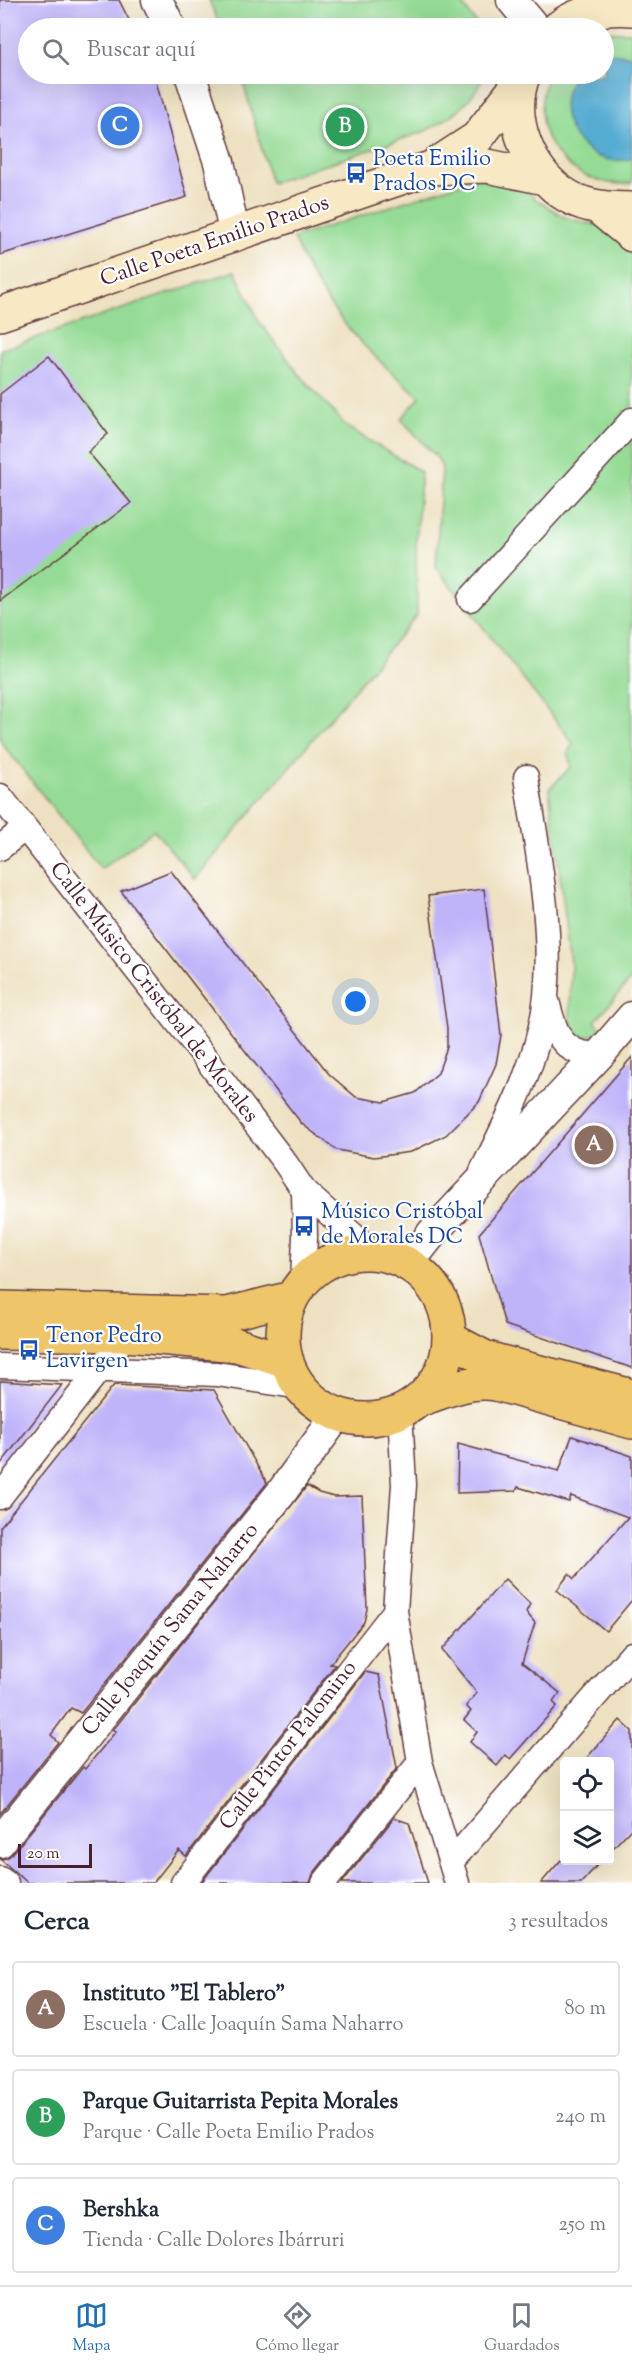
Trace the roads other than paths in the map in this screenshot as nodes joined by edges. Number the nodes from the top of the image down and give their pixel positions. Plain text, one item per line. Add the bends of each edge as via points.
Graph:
1 (157, 0) edge
2 (513, 0) edge
3 (625, 0) edge
4 (632, 8) edge
5 (563, 17) edge
6 (166, 18) edge
7 (527, 18) edge
8 (193, 84) edge
9 (517, 84) edge
10 (521, 84) edge
11 (430, 168) junction
12 (545, 178) junction
13 (599, 208) junction
14 (632, 209) edge
15 (632, 235) edge
16 (235, 236) junction
17 (0, 314) edge
18 (632, 420) edge
19 (470, 599) dead end
20 (526, 777) dead end
21 (0, 796) edge
22 (25, 828) junction
23 (0, 848) edge
24 (546, 996) junction
25 (632, 1017) edge
26 (600, 1054) junction
27 (472, 1189) junction
28 (304, 1191) junction
29 (372, 1252) junction
30 (408, 1264) junction
31 (298, 1290) junction
32 (0, 1308) edge
33 (0, 1333) edge
34 (126, 1335) junction
35 (450, 1340) junction
36 (0, 1366) edge
37 (99, 1370) junction
38 (294, 1374) junction
39 (632, 1396) edge
40 (411, 1405) junction
41 (338, 1414) junction
42 (632, 1422) edge
43 (0, 1497) edge
44 (395, 1611) junction
45 (632, 1654) edge
46 (420, 1762) junction
47 (0, 1842) edge
48 (455, 1872) edge
49 (0, 1878) edge
50 (6, 1883) edge
51 (183, 1883) edge
52 (324, 1883) edge

1 - 6 street
2 - 7 street
3 - 4 main road
4 - 5 main road
8 - 16 street via 219,162
9 - 11 main road, Calle Poeta Emilio Prados via 477,138
10 - 12 main road via 517,115 526,149
11 - 12 main road, Calle Poeta Emilio Prados via 488,166
11 - 16 main road, Calle Poeta Emilio Prados
12 - 13 main road via 570,197
13 - 14 main road
13 - 15 main road
16 - 17 main road, Calle Poeta Emilio Prados
18 - 19 street
20 - 24 street via 547,933
21 - 22 street, Calle Músico Cristóbal de Morales
22 - 23 street
22 - 28 street, Calle Músico Cristóbal de Morales
24 - 26 street via 561,1041 585,1055
24 - 27 street via 539,1033 514,1108
25 - 26 street
26 - 27 street
27 - 30 street
28 - 29 street, Calle Músico Cristóbal de Morales
28 - 31 street via 305,1237
29 - 30 main road
29 - 31 main road via 335,1258 318,1268
30 - 35 main road via 440,1296 448,1317
31 - 32 main road via 227,1314
31 - 38 main road via 285,1318 283,1340
33 - 34 main road
34 - 37 street
34 - 38 main road via 237,1345
35 - 39 main road via 492,1359
35 - 40 main road via 438,1379
36 - 37 street
37 - 38 street
37 - 43 street
38 - 41 main road via 317,1403
40 - 41 main road via 380,1418 358,1419
40 - 42 main road via 480,1382
40 - 44 street
41 - 47 street, Calle Joaquín Sama Naharro via 281,1493
44 - 46 street
44 - 51 street, Calle Pintor Palomino
45 - 48 street
46 - 48 street
46 - 52 street
49 - 50 street

